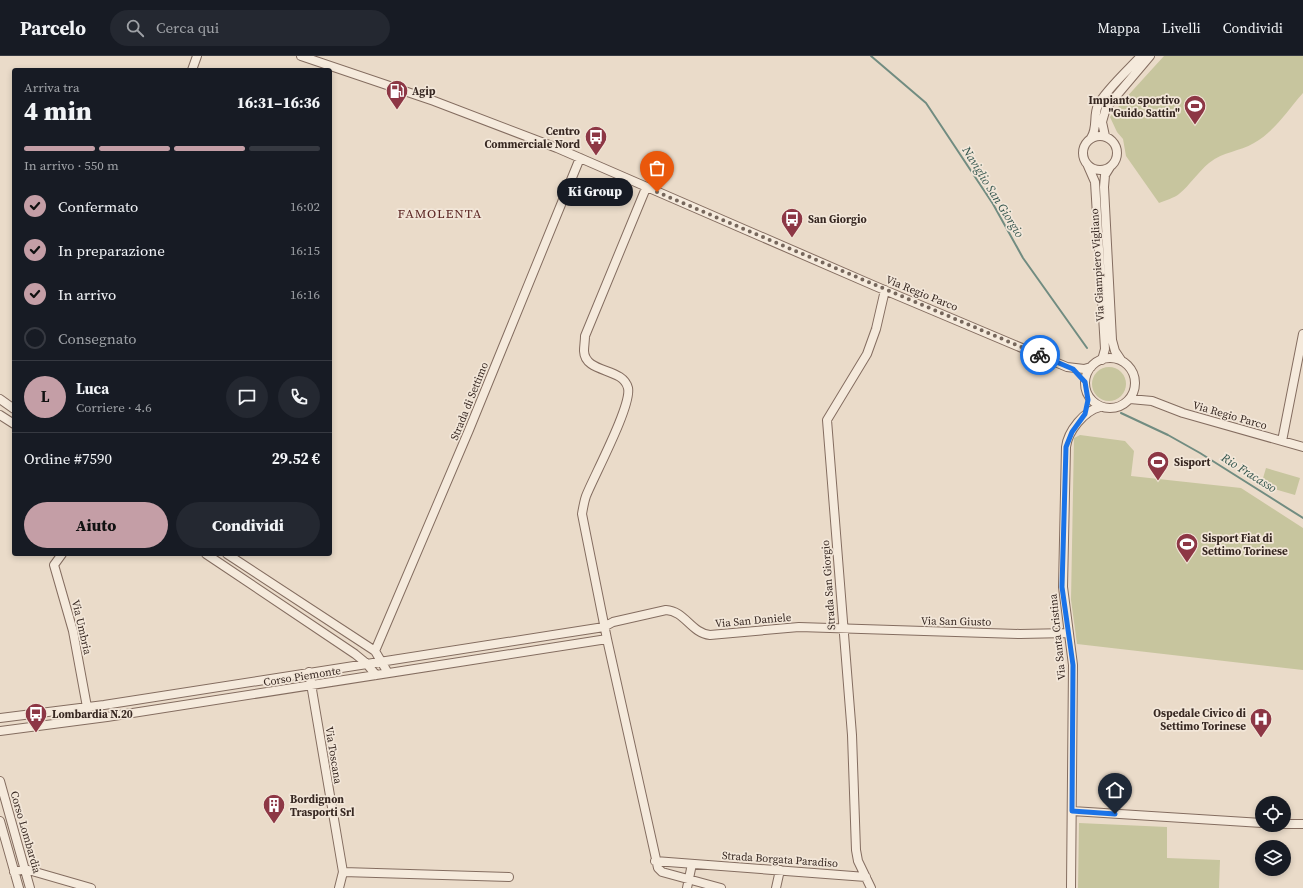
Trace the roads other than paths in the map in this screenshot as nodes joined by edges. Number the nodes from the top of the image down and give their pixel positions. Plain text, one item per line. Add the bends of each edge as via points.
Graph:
1 (197, 56) edge
2 (301, 56) edge
3 (1141, 56) edge
4 (1150, 56) edge
5 (193, 68) edge
6 (1105, 136) junction
7 (1091, 138) junction
8 (580, 158) junction
9 (1088, 166) junction
10 (1110, 168) junction
11 (646, 188) junction
12 (885, 290) junction
13 (1303, 334) edge
14 (1102, 360) junction
15 (1121, 360) junction
16 (1091, 367) junction
17 (1073, 369) junction
18 (1085, 382) junction
19 (1135, 387) junction
20 (1087, 394) junction
21 (1130, 399) junction
22 (0, 400) edge
23 (1152, 401) junction
24 (1100, 407) junction
25 (12, 408) edge
26 (1085, 414) junction
27 (0, 415) edge
28 (12, 423) edge
29 (1282, 441) junction
30 (1303, 447) edge
31 (61, 556) edge
32 (212, 556) edge
33 (230, 556) edge
34 (306, 606) junction
35 (300, 617) junction
36 (604, 626) junction
37 (843, 629) junction
38 (1068, 633) junction
39 (534, 637) junction
40 (607, 639) junction
41 (536, 650) junction
42 (375, 651) junction
43 (382, 660) junction
44 (366, 663) junction
45 (309, 672) junction
46 (388, 673) junction
47 (376, 675) junction
48 (312, 685) junction
49 (148, 697) junction
50 (104, 705) junction
51 (87, 707) junction
52 (150, 711) junction
53 (0, 718) edge
54 (107, 718) junction
55 (0, 731) edge
56 (0, 781) edge
57 (1072, 811) junction
58 (0, 821) edge
59 (1255, 823) edge
60 (1291, 824) edge
61 (1303, 824) edge
62 (17, 843) junction
63 (4, 847) edge
64 (655, 861) junction
65 (692, 864) junction
66 (25, 869) junction
67 (780, 870) junction
68 (14, 872) junction
69 (343, 872) junction
70 (509, 877) dead end
71 (866, 877) junction
72 (688, 884) edge
73 (19, 888) edge
74 (30, 888) edge
75 (91, 888) edge
76 (338, 888) edge
77 (721, 888) edge
78 (776, 888) edge
79 (871, 888) edge
80 (1071, 888) edge

1 - 5 street
2 - 8 street via 434,100
3 - 7 street via 1099,104 1095,115 1095,130
4 - 6 street via 1106,108 1102,122
6 - 7 street
6 - 10 street via 1117,148 1117,159
7 - 9 street via 1083,150
8 - 11 street
8 - 42 street, Strada di Settimo
9 - 10 street via 1099,171
9 - 14 street, Via Giampiero Vigliano via 1095,182 1105,349
10 - 15 street, Via Giampiero Vigliano via 1104,179 1112,340
11 - 12 street, Via Regio Parco
11 - 36 street via 585,336 584,353 590,364 622,378 628,387 629,396 586,497 582,514
12 - 17 street, Via Regio Parco
12 - 37 street, Strada San Giorgio via 867,354 827,420
13 - 29 street
14 - 15 street
14 - 16 street
15 - 19 street via 1132,371
16 - 17 street, Via Regio Parco
16 - 18 street
17 - 18 street, Via Regio Parco
18 - 20 street
19 - 21 street
19 - 23 street, Via Regio Parco
20 - 24 street
20 - 26 street
21 - 23 street, Via Regio Parco
21 - 24 street via 1117,408
22 - 25 street
23 - 29 street, Via Regio Parco via 1182,413
24 - 26 street, Via Santa Cristina
26 - 38 street, Via Santa Cristina via 1072,432 1066,447 1062,587
27 - 28 street
29 - 30 street, Via Regio Parco
31 - 51 street, Via Umbria via 54,565 73,631
32 - 35 street
33 - 34 street
34 - 35 street
34 - 42 street
35 - 44 street
36 - 37 street, Via San Daniele via 666,610 674,611 698,631 707,635 799,627
36 - 39 street, Corso Piemonte
36 - 40 street
37 - 38 street, Via San Giusto
37 - 71 street, Strada San Giorgio via 852,735 856,850
38 - 57 street, Via Santa Cristina via 1073,665
39 - 41 street
39 - 43 street, Corso Piemonte
40 - 41 street, Corso Piemonte
40 - 64 street
41 - 46 street, Corso Piemonte
42 - 43 street
43 - 44 street, Corso Piemonte
43 - 46 street
44 - 45 street, Corso Piemonte
44 - 47 street
45 - 48 street, Via Toscana
45 - 49 street, Corso Piemonte
46 - 47 street, Corso Piemonte
47 - 48 street, Corso Piemonte
48 - 52 street, Corso Piemonte
48 - 69 street, Via Toscana
49 - 50 street, Corso Piemonte
49 - 52 street
50 - 51 street, Corso Piemonte
50 - 54 street
51 - 53 street, Corso Piemonte
52 - 54 street, Corso Piemonte
54 - 55 street, Corso Piemonte
56 - 62 street, Corso Lombardia
57 - 59 street
57 - 80 street, Via Santa Cristina
58 - 63 street, Corso Lombardia
60 - 61 street
62 - 63 street
62 - 66 street, Corso Lombardia
63 - 68 street, Corso Lombardia
64 - 65 street, Strada Borgata Paradiso
64 - 72 street via 662,872
65 - 67 street, Strada Borgata Paradiso
65 - 72 street
66 - 68 street
66 - 74 street, Corso Lombardia
66 - 75 street
67 - 71 street, Strada Borgata Paradiso
67 - 78 street
68 - 73 street, Corso Lombardia
69 - 70 street
69 - 76 street, Via Toscana
71 - 79 street, Strada San Giorgio
72 - 77 street

